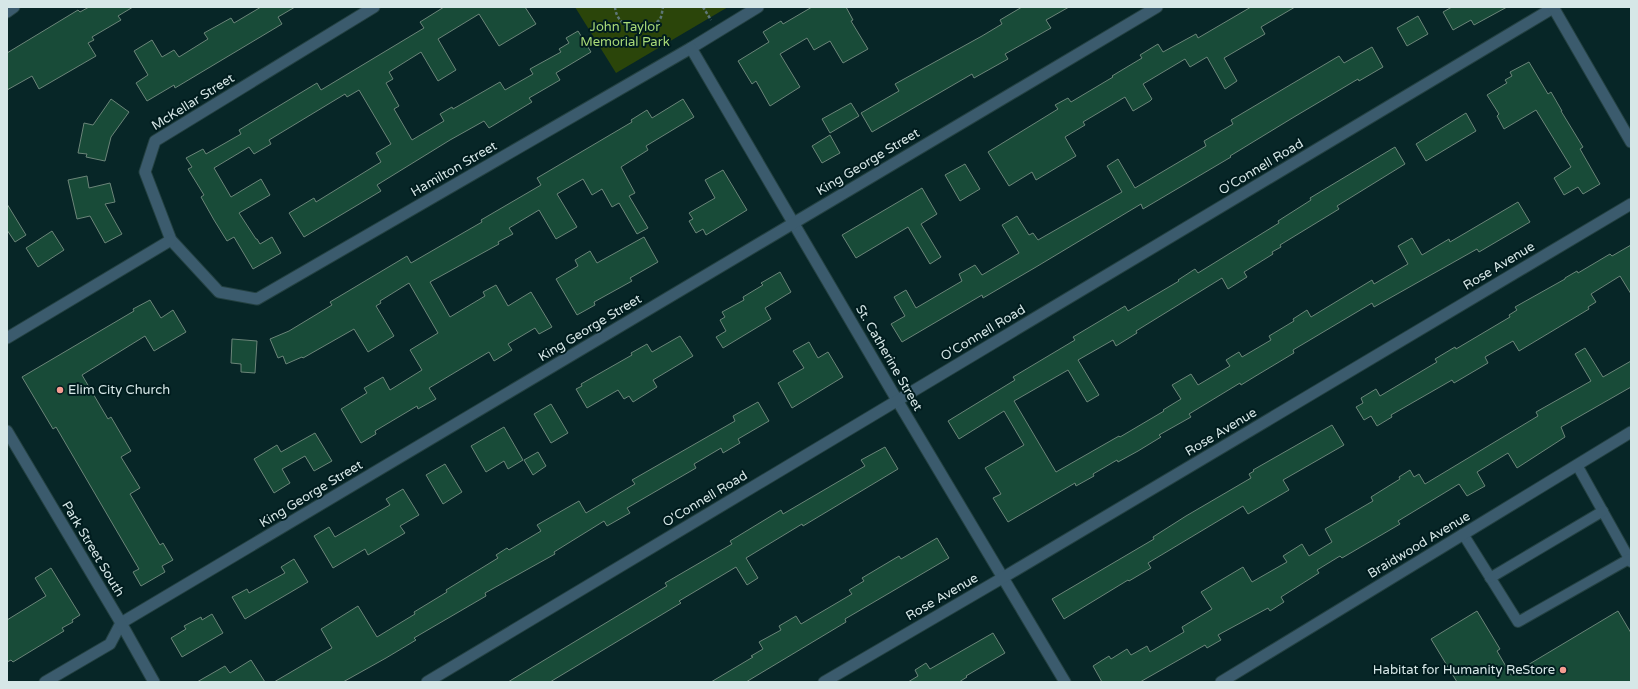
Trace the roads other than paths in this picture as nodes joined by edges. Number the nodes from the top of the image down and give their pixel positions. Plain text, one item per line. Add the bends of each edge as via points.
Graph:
1 (14, 7) edge
2 (374, 7) edge
3 (758, 7) edge
4 (1157, 7) edge
5 (1553, 8) edge
6 (7, 12) edge
7 (691, 48) junction
8 (1631, 142) edge
9 (1631, 204) edge
10 (794, 222) junction
11 (171, 240) junction
12 (7, 338) edge
13 (897, 400) junction
14 (7, 431) edge
15 (1631, 432) edge
16 (1577, 465) junction
17 (1603, 510) junction
18 (1463, 534) junction
19 (1630, 560) edge
20 (1004, 577) junction
21 (1490, 578) junction
22 (121, 623) junction
23 (45, 682) edge
24 (154, 682) edge
25 (427, 682) edge
26 (824, 682) edge
27 (1065, 682) edge
28 (1221, 682) edge

1 - 6 street
2 - 11 street, McKellar Street via 155,141 144,172
3 - 7 street, Hamilton Street
4 - 10 street, King George Street
5 - 8 street
5 - 13 street, O'Connell Road
7 - 10 street, St. Catherine Street
7 - 11 street, Hamilton Street via 257,299 219,292
9 - 20 street, Rose Avenue
10 - 13 street, St. Catherine Street
10 - 22 street, King George Street
11 - 12 street
13 - 20 street, St. Catherine Street
13 - 25 street, O'Connell Road
14 - 22 street, Park Street South
15 - 16 street, Braidwood Avenue
16 - 17 lane
16 - 18 street, Braidwood Avenue
17 - 19 lane
17 - 21 lane
18 - 21 lane
18 - 28 street, Braidwood Avenue
19 - 21 lane via 1518,622
20 - 26 street, Rose Avenue
20 - 27 street, St. Catherine Street
22 - 23 street via 110,644
22 - 24 street, Park Street South

